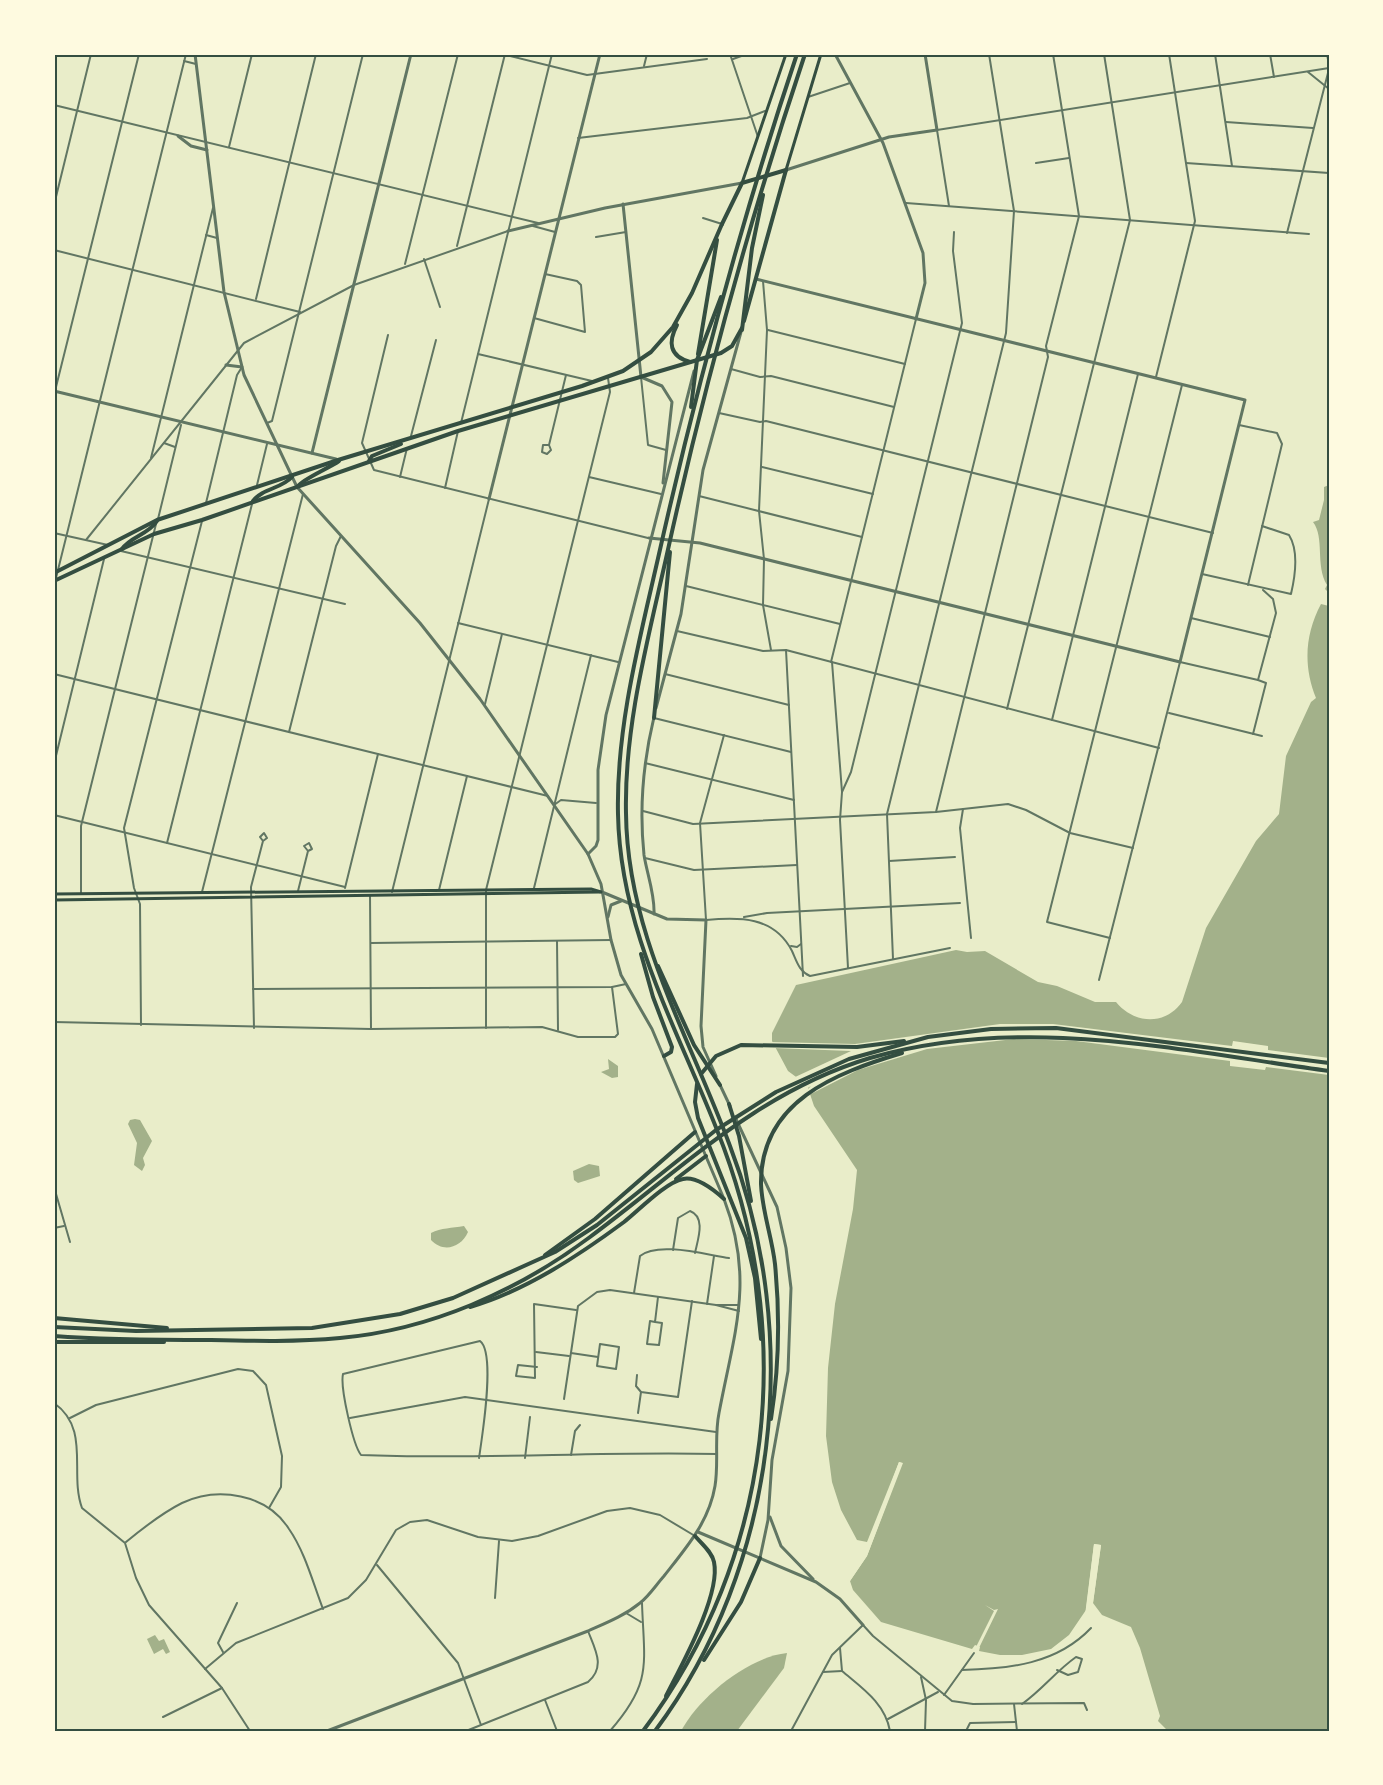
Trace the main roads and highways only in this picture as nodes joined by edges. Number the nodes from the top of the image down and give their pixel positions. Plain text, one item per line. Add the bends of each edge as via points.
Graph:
1 (786, 54) edge
2 (797, 54) edge
3 (806, 54) edge
4 (821, 54) edge
5 (769, 167) junction
6 (786, 170) junction
7 (742, 183) junction
8 (722, 224) junction
9 (729, 274) junction
10 (686, 305) junction
11 (742, 330) junction
12 (695, 361) junction
13 (411, 438) junction
14 (367, 457) junction
15 (341, 459) junction
16 (681, 461) junction
17 (292, 477) junction
18 (297, 487) junction
19 (253, 501) junction
20 (157, 520) junction
21 (672, 532) junction
22 (121, 550) junction
23 (56, 572) edge
24 (55, 581) edge
25 (654, 718) road end
26 (486, 892) junction
27 (392, 893) junction
28 (54, 894) edge
29 (54, 900) edge
30 (631, 912) junction
31 (647, 943) junction
32 (928, 1037) junction
33 (930, 1044) junction
34 (664, 1056) road end
35 (1329, 1063) edge
36 (1329, 1071) edge
37 (720, 1085) road end
38 (789, 1088) junction
39 (729, 1104) road end
40 (695, 1132) road end
41 (696, 1148) junction
42 (706, 1156) road end
43 (667, 1188) junction
44 (724, 1198) road end
45 (756, 1232) junction
46 (542, 1257) junction
47 (462, 1309) junction
48 (54, 1318) edge
49 (54, 1327) edge
50 (216, 1330) junction
51 (54, 1336) edge
52 (276, 1341) junction
53 (54, 1342) edge
54 (764, 1363) junction
55 (765, 1455) junction
56 (696, 1534) road end
57 (760, 1558) road end
58 (693, 1675) junction
59 (659, 1710) junction
60 (644, 1731) edge
61 (655, 1731) edge

1 - 7 main road
2 - 9 main road
3 - 5 main road
4 - 6 main road
5 - 11 main road via 753,244
5 - 21 main road via 720,335
6 - 7 main road
6 - 11 main road
7 - 8 main road
8 - 10 main road
8 - 12 main road
9 - 12 main road
9 - 16 main road
10 - 12 main road via 670,345 677,357
10 - 13 main road via 665,338 640,360 608,378
11 - 12 main road via 731,347
12 - 14 main road
12 - 16 main road via 696,382
13 - 14 main road
13 - 14 main road
14 - 15 main road
14 - 18 main road
15 - 17 main road
15 - 18 main road via 320,474 302,480
16 - 30 main road via 621,753 618,830
17 - 19 main road
17 - 20 main road
18 - 19 main road
19 - 22 main road via 154,534
20 - 22 main road via 152,529
20 - 23 main road
21 - 25 main road
21 - 31 main road via 635,710 626,783 629,864
22 - 24 main road
26 - 26 main road via 591,894 601,892 591,889
26 - 27 main road
26 - 27 main road
27 - 28 main road via 345,889
27 - 29 main road
30 - 34 main road via 651,992 672,1047
30 - 54 main road via 652,979 718,1131 742,1203 759,1285
31 - 37 main road via 694,1045
31 - 45 main road via 729,1142
32 - 35 main road via 991,1029 1064,1029
32 - 38 main road via 849,1059
32 - 54 main road via 857,1047 737,1046 716,1056 705,1068 695,1104 748,1245
33 - 36 main road via 999,1036 1062,1036
33 - 38 main road via 855,1063
33 - 55 main road via 840,1074 815,1088 793,1105 777,1126 765,1153 761,1180 774,1262 777,1328 774,1392
38 - 41 main road via 746,1110
39 - 45 main road via 739,1136
40 - 46 main road via 594,1219
41 - 46 main road via 585,1233
41 - 47 main road via 567,1253
42 - 43 main road
43 - 44 main road via 678,1180 688,1179
43 - 47 main road via 560,1264 510,1292
45 - 55 main road via 770,1343
46 - 50 main road via 472,1291 400,1314 312,1328
47 - 52 main road via 372,1334
48 - 50 main road
49 - 50 main road
51 - 52 main road
52 - 53 main road
54 - 59 main road via 758,1446 736,1553 712,1619
55 - 58 main road via 743,1556 714,1635
56 - 59 main road via 712,1557 713,1579 696,1638
57 - 58 main road via 741,1602
58 - 61 main road
59 - 60 main road

